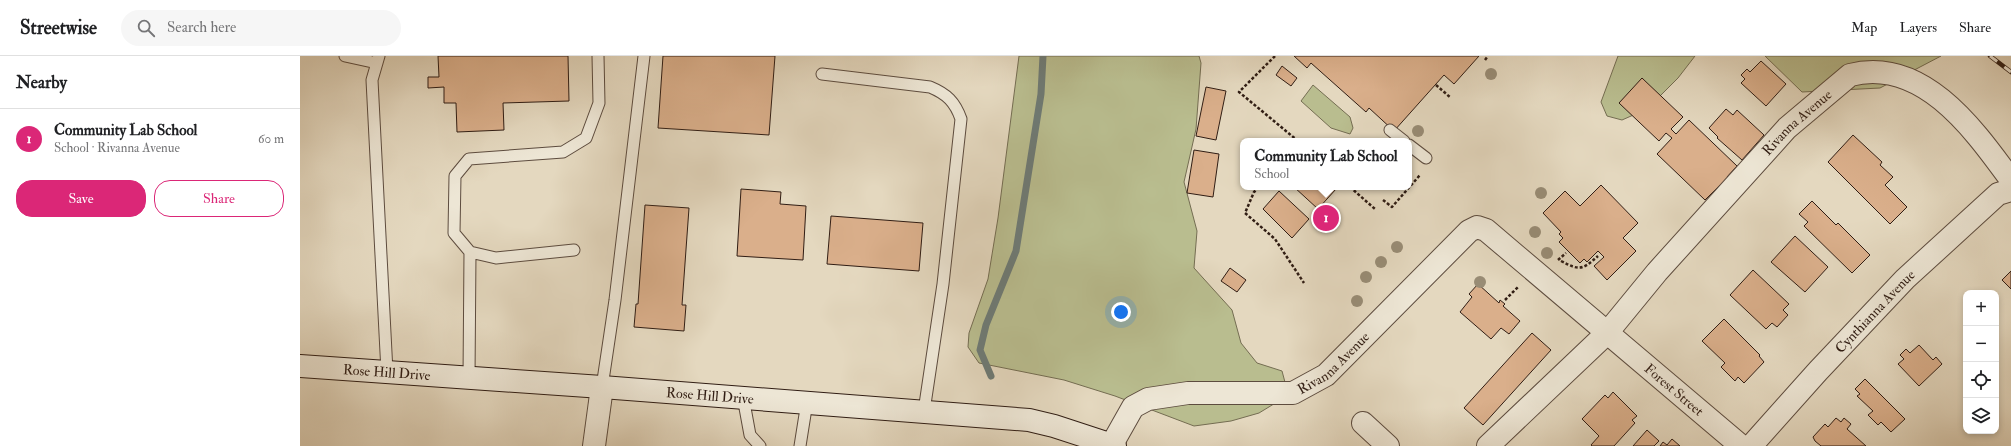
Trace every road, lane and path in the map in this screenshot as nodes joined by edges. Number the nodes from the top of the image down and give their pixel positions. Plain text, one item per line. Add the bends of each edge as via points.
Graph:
1 (345, 56) edge
2 (598, 56) edge
3 (644, 56) edge
4 (1275, 56) edge
5 (1488, 56) edge
6 (378, 59) edge
7 (1485, 60) dead end
8 (822, 74) dead end
9 (1436, 85) dead end
10 (1451, 98) dead end
11 (1390, 130) dead end
12 (1294, 138) edge
13 (1400, 138) edge
14 (1412, 147) edge
15 (1426, 158) dead end
16 (1423, 172) dead end
17 (2011, 180) edge
18 (1412, 184) edge
19 (1256, 190) edge
20 (1354, 190) edge
21 (1407, 190) edge
22 (2011, 190) edge
23 (1383, 200) dead end
24 (1375, 208) dead end
25 (1486, 230) joint
26 (574, 250) dead end
27 (470, 252) junction
28 (1598, 256) dead end
29 (1558, 260) dead end
30 (1524, 280) dead end
31 (1304, 283) dead end
32 (1505, 300) dead end
33 (1607, 333) junction
34 (300, 366) edge
35 (387, 372) junction
36 (469, 378) junction
37 (602, 387) junction
38 (743, 397) junction
39 (807, 402) junction
40 (924, 411) junction
41 (1363, 423) dead end
42 (594, 446) edge
43 (760, 446) edge
44 (800, 446) edge
45 (1113, 446) edge
46 (1388, 446) edge
47 (1488, 446) edge
48 (1741, 446) edge
49 (1751, 446) edge

1 - 6 lane
2 - 27 lane via 599,103 586,138 563,152 470,159 455,176 454,233
3 - 37 lane
4 - 12 path via 1239,92
5 - 7 path
6 - 35 lane via 372,80
8 - 40 lane via 930,87 944,92 956,105 961,119 943,284
9 - 10 path
11 - 13 lane
14 - 15 lane
16 - 18 path
17 - 33 street, Rivanna Avenue via 1959,109 1938,90 1914,75 1893,68 1878,66 1860,70 1850,75 1787,128 1657,272
19 - 31 path via 1245,213 1275,239
20 - 24 path
21 - 23 path via 1392,207
22 - 49 street, Cynthianna Avenue via 1998,194 1905,280
25 - 33 street, Forest Street
25 - 45 street, Rivanna Avenue via 1477,227 1469,231 1326,375 1293,393 1188,393 1148,399 1133,407
26 - 27 lane via 496,258
27 - 36 lane
28 - 29 path via 1578,269
30 - 32 path
33 - 47 street
33 - 48 street, Forest Street
34 - 35 street, Rose Hill Drive
35 - 36 street, Rose Hill Drive
36 - 37 street, Rose Hill Drive
37 - 38 street, Rose Hill Drive
37 - 42 street
38 - 39 street, Rose Hill Drive
38 - 43 lane via 750,435
39 - 40 street, Rose Hill Drive
39 - 44 lane
40 - 45 street, Rose Hill Drive via 1029,420
41 - 46 street

